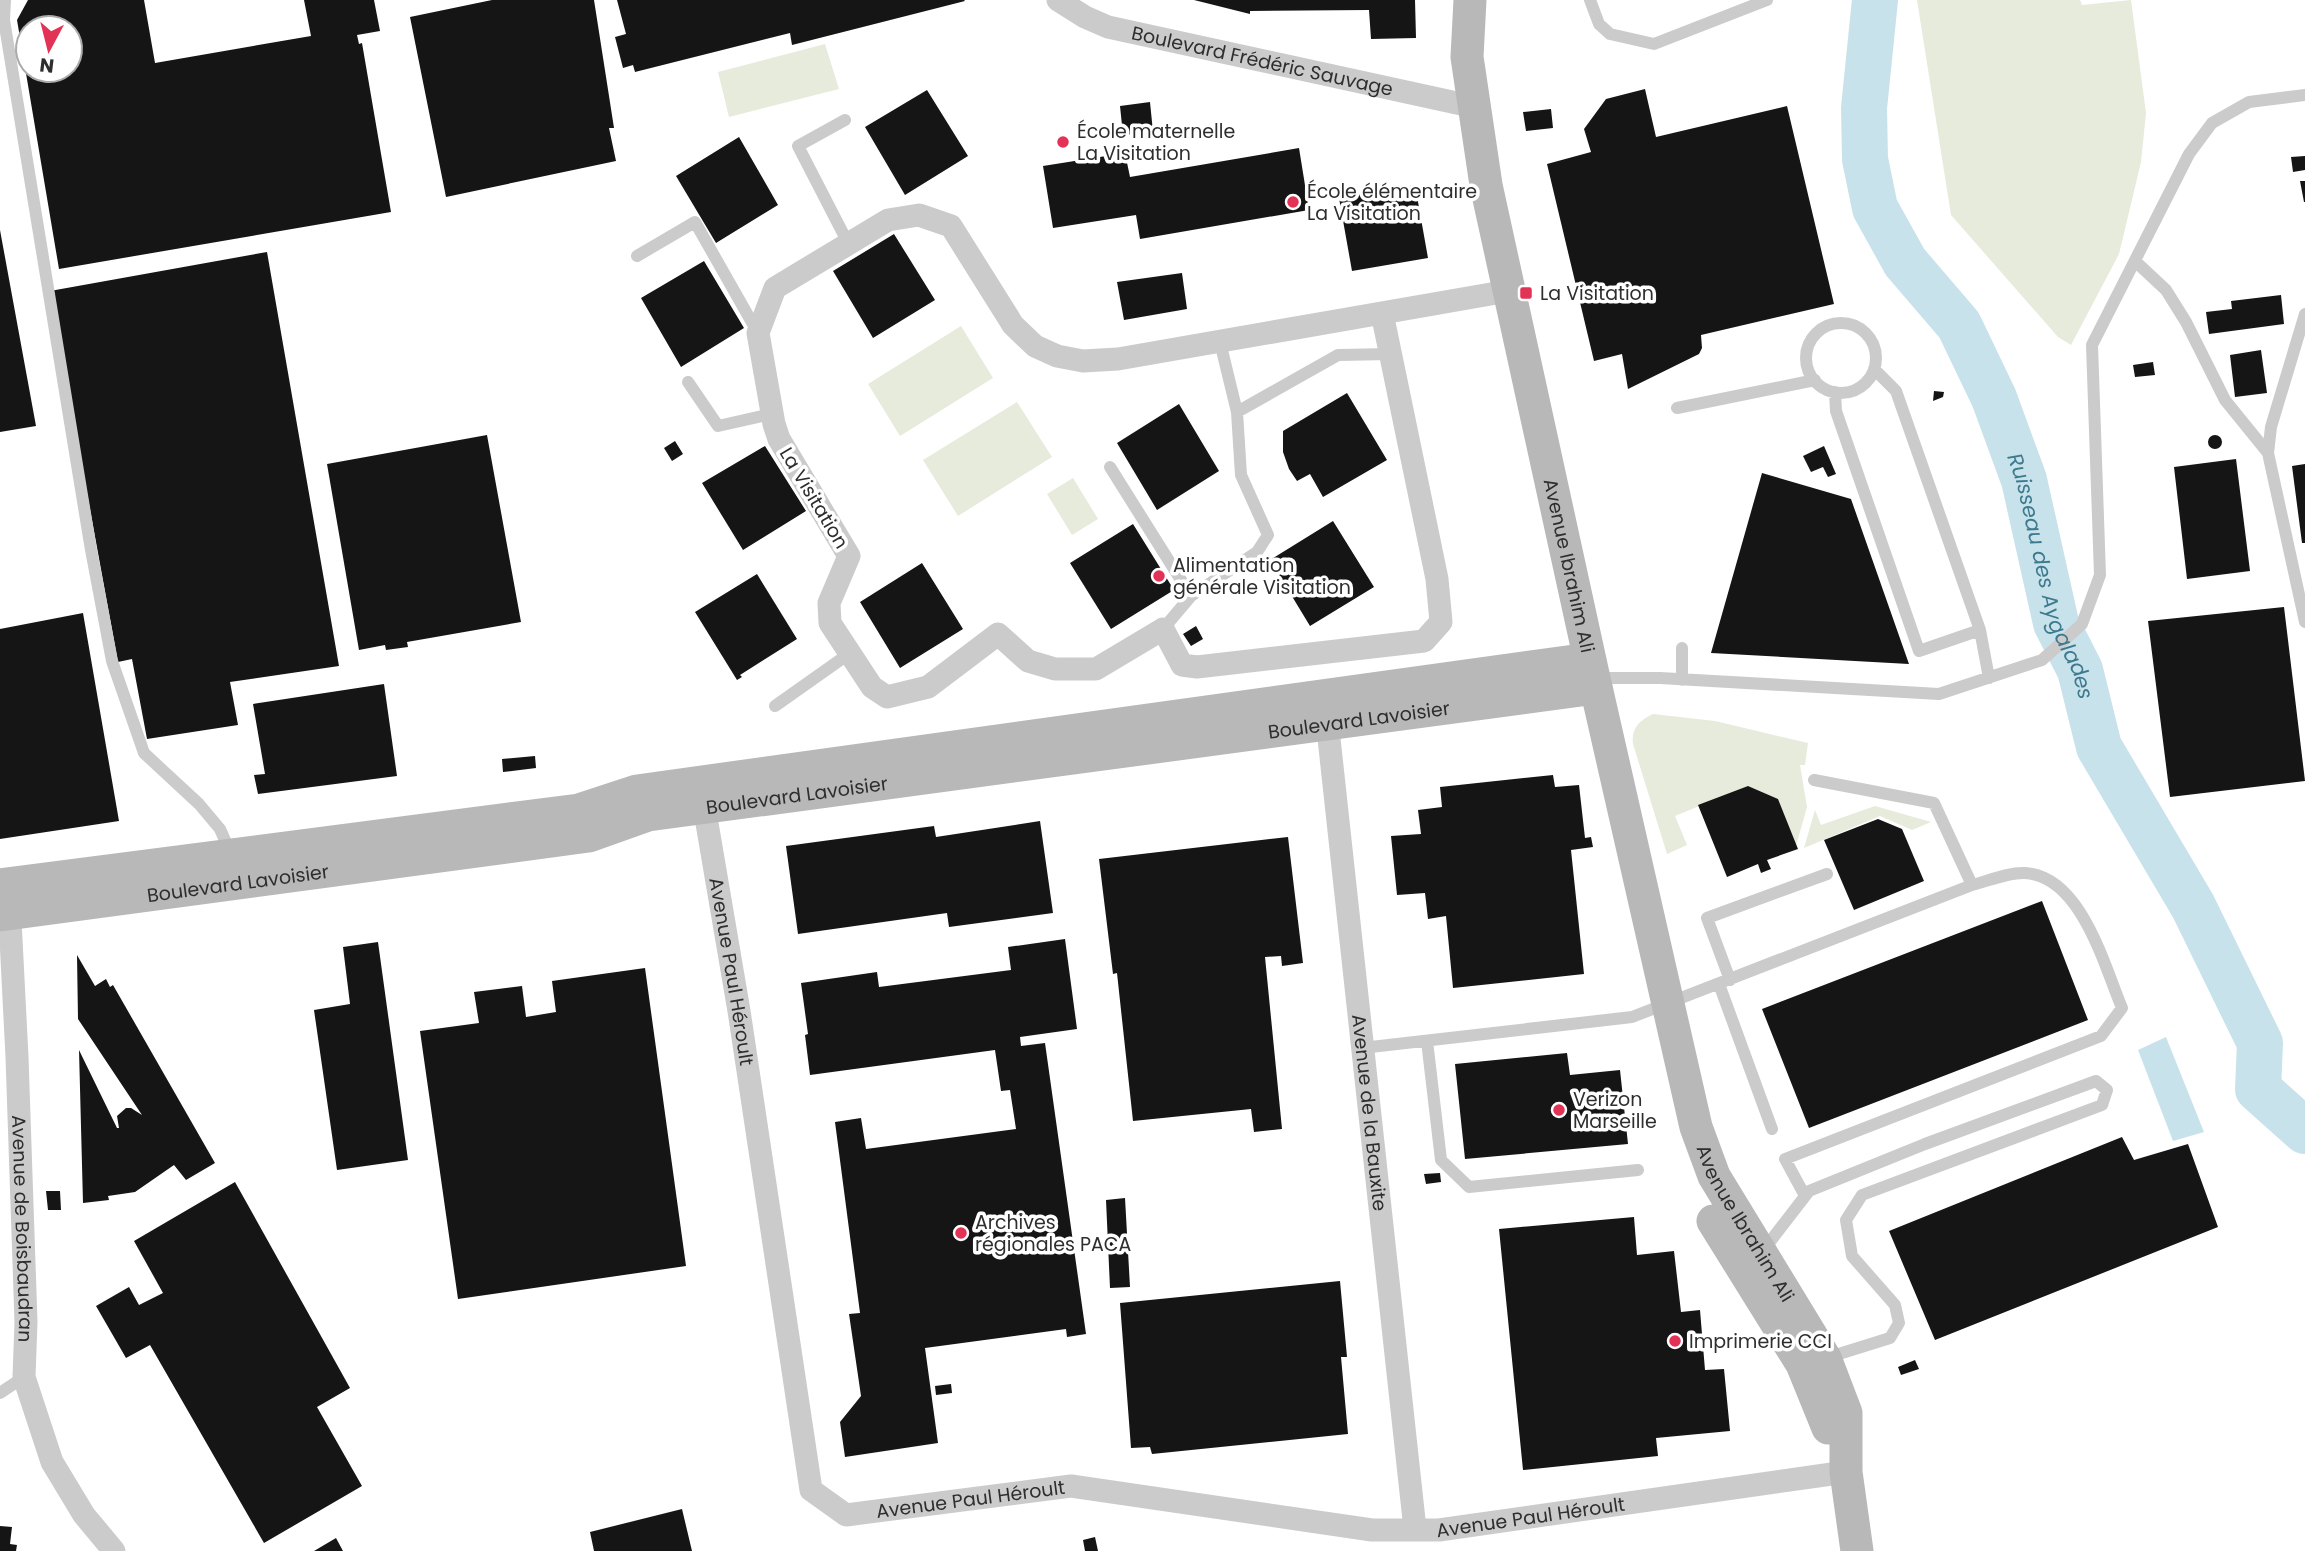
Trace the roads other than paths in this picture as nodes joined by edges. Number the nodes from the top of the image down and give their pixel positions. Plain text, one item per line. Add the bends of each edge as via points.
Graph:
1 (5, 0) edge
2 (1058, 0) edge
3 (1470, 0) edge
4 (1590, 0) edge
5 (1768, 0) edge
6 (2305, 95) edge
7 (1475, 107) junction
8 (845, 120) dead end
9 (848, 243) junction
10 (637, 256) dead end
11 (2135, 261) junction
12 (1508, 290) junction
13 (1382, 313) junction
14 (2305, 314) edge
15 (758, 333) junction
16 (1220, 342) junction
17 (1391, 354) junction
18 (1874, 369) junction
19 (1815, 380) junction
20 (688, 382) dead end
21 (1835, 392) junction
22 (1677, 408) dead end
23 (1237, 412) junction
24 (772, 414) junction
25 (2268, 453) junction
26 (1110, 467) dead end
27 (1191, 596) junction
28 (2305, 622) edge
29 (1163, 629) junction
30 (1980, 630) junction
31 (1682, 648) dead end
32 (850, 653) junction
33 (1593, 675) junction
34 (1989, 678) junction
35 (1682, 680) junction
36 (775, 706) dead end
37 (1325, 710) junction
38 (1814, 780) dead end
39 (702, 794) junction
40 (231, 855) junction
41 (1827, 874) dead end
42 (1972, 885) junction
43 (4, 899) edge
44 (1724, 982) junction
45 (1669, 1004) junction
46 (1427, 1041) junction
47 (1362, 1048) junction
48 (1772, 1129) dead end
49 (1638, 1170) dead end
50 (1805, 1196) junction
51 (1753, 1266) junction
52 (1813, 1361) junction
53 (24, 1377) junction
54 (0, 1393) edge
55 (1846, 1472) junction
56 (1415, 1530) junction
57 (114, 1551) edge
58 (1857, 1551) edge

1 - 40 lane via 4,20 112,660 144,753 199,804 220,829
2 - 7 street, Boulevard Frédéric Sauvage via 1108,27
3 - 7 street, Avenue Ibrahim Ali via 1467,57
4 - 5 lane via 1599,24 1610,34 1654,44
6 - 11 lane via 2249,102 2212,123 2189,155
7 - 12 street, Avenue Ibrahim Ali
8 - 9 lane via 798,146
9 - 15 street via 775,289
9 - 16 street via 888,220 919,215 951,226 1013,325 1035,346 1057,356 1083,361 1118,359
10 - 15 lane via 695,222
11 - 25 lane via 2166,290 2225,400
11 - 34 lane via 2092,345 2100,575 2082,624 2042,660
12 - 13 street
12 - 33 street, Avenue Ibrahim Ali
13 - 16 street
13 - 17 street
14 - 25 lane via 2271,427
15 - 24 street, La Visitation
16 - 23 lane
17 - 23 lane via 1338,355
17 - 29 street via 1437,579 1441,622 1424,641 1196,667 1182,665
18 - 19 lane via 1877,357 1868,335 1847,323 1835,324 1823,328 1808,346 1808,370
18 - 21 lane via 1855,390
18 - 30 lane via 1896,391
19 - 21 lane
19 - 22 lane
20 - 24 lane via 718,426
21 - 30 lane via 1836,411 1919,651
23 - 27 lane via 1241,475 1268,534 1257,552
24 - 32 street, La Visitation via 779,439 849,556 829,603 830,623
25 - 28 lane
26 - 27 lane
27 - 29 lane
29 - 32 street, La Visitation via 1096,669 1055,669 1028,661 998,634 928,687 887,696 872,687
30 - 34 lane
31 - 35 lane
32 - 36 lane
33 - 35 lane
33 - 37 street, Boulevard Lavoisier
33 - 45 street, Avenue Ibrahim Ali
34 - 35 lane via 1939,694
37 - 39 street, Boulevard Lavoisier
37 - 47 street, Avenue de la Bauxite
38 - 42 lane via 1934,803
39 - 40 street, Boulevard Lavoisier via 637,791 579,810
39 - 43 street, Boulevard Lavoisier via 589,836
39 - 56 street, Avenue Paul Héroult via 811,1490 846,1516 1071,1486 1372,1530
40 - 43 street, Boulevard Lavoisier
41 - 44 lane via 1707,918
42 - 44 lane
42 - 50 lane via 2023,873 2045,877 2069,897 2088,925 2122,1008 2101,1036 1785,1158
43 - 53 street, Avenue de Boisbaudran via 26,1322
44 - 45 lane
44 - 48 lane
45 - 46 lane via 1632,1017
45 - 51 street, Avenue Ibrahim Ali via 1696,1127
46 - 47 lane
46 - 49 lane via 1441,1160 1469,1187
47 - 56 street, Avenue de la Bauxite
50 - 51 lane
50 - 52 lane via 1925,1144 2096,1081 2107,1090 2102,1105 1863,1195 1846,1220 1852,1255 1895,1305 1899,1323 1890,1338
51 - 52 street, Avenue Ibrahim Ali
52 - 55 street, Avenue Ibrahim Ali via 1846,1413
53 - 54 lane
53 - 57 street, Avenue de Boisbaudran via 52,1462 83,1515
55 - 56 street, Avenue Paul Héroult
55 - 58 street, Avenue Ibrahim Ali

